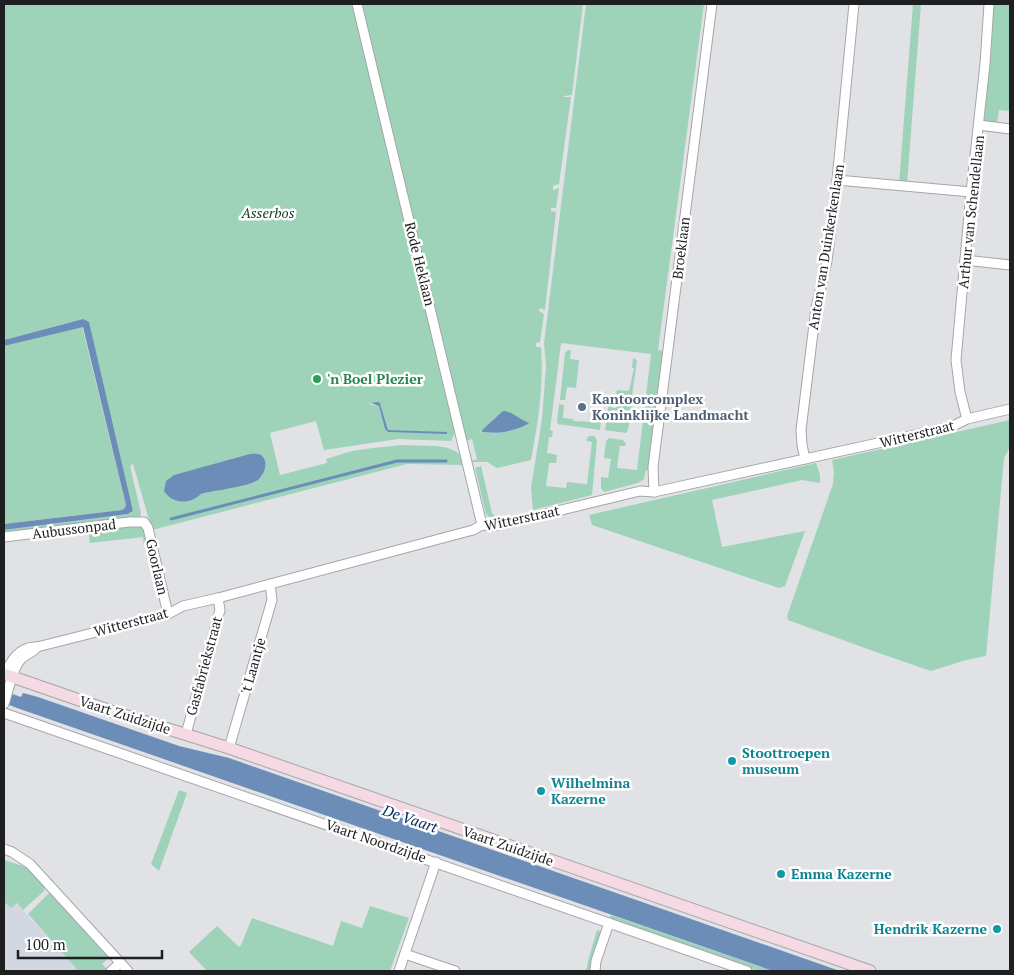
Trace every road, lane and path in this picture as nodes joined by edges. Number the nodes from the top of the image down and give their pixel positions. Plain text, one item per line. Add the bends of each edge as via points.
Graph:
1 (357, 4) edge
2 (712, 4) edge
3 (854, 4) edge
4 (989, 4) edge
5 (979, 125) junction
6 (1010, 129) edge
7 (837, 180) junction
8 (971, 192) junction
9 (965, 260) junction
10 (1010, 264) edge
11 (1010, 409) edge
12 (967, 419) junction
13 (805, 460) junction
14 (654, 492) junction
15 (144, 522) joint
16 (482, 525) junction
17 (4, 537) edge
18 (270, 584) junction
19 (218, 598) junction
20 (168, 614) junction
21 (6, 675) edge
22 (4, 704) edge
23 (4, 713) edge
24 (186, 734) junction
25 (231, 743) junction
26 (4, 850) edge
27 (436, 862) junction
28 (609, 923) junction
29 (405, 954) junction
30 (120, 963) junction
31 (111, 971) edge
32 (128, 971) edge
33 (398, 971) edge
34 (455, 971) edge
35 (595, 971) edge
36 (747, 971) edge
37 (870, 971) edge

1 - 16 street, Rode Heklaan
2 - 14 street, Broeklaan via 654,467
3 - 7 street, Anton van Duinkerkenlaan
4 - 5 street, Arthur van Schendellaan
5 - 6 street
5 - 8 street, Arthur van Schendellaan
7 - 8 street
7 - 13 street, Anton van Duinkerkenlaan via 827,261 816,308 801,430
8 - 9 street, Arthur van Schendellaan
9 - 10 street
9 - 12 street, Arthur van Schendellaan via 956,360
11 - 12 street, Witterstraat
12 - 13 street, Witterstraat via 951,427
13 - 14 street, Witterstraat
14 - 16 street, Witterstraat via 640,491 495,526
15 - 17 street, Aubussonpad
15 - 20 street, Goorlaan
16 - 18 street, Witterstraat
18 - 19 street, Witterstraat
18 - 25 street, 't Laantje via 272,600
19 - 20 street, Witterstraat via 183,606
19 - 24 street, Gasfabriekstraat via 220,610
20 - 21 street, Witterstraat via 37,647
21 - 22 street, Witterstraat via 8,692
21 - 24 main road, Vaart Zuidzijde
23 - 27 street, Vaart Noordzijde
24 - 25 main road, Vaart Zuidzijde
25 - 37 main road, Vaart Zuidzijde
26 - 30 street via 30,864
27 - 28 street, Vaart Noordzijde
27 - 29 street
28 - 35 street
28 - 36 street, Vaart Noordzijde
29 - 33 street
29 - 34 street
30 - 31 street
30 - 32 street

